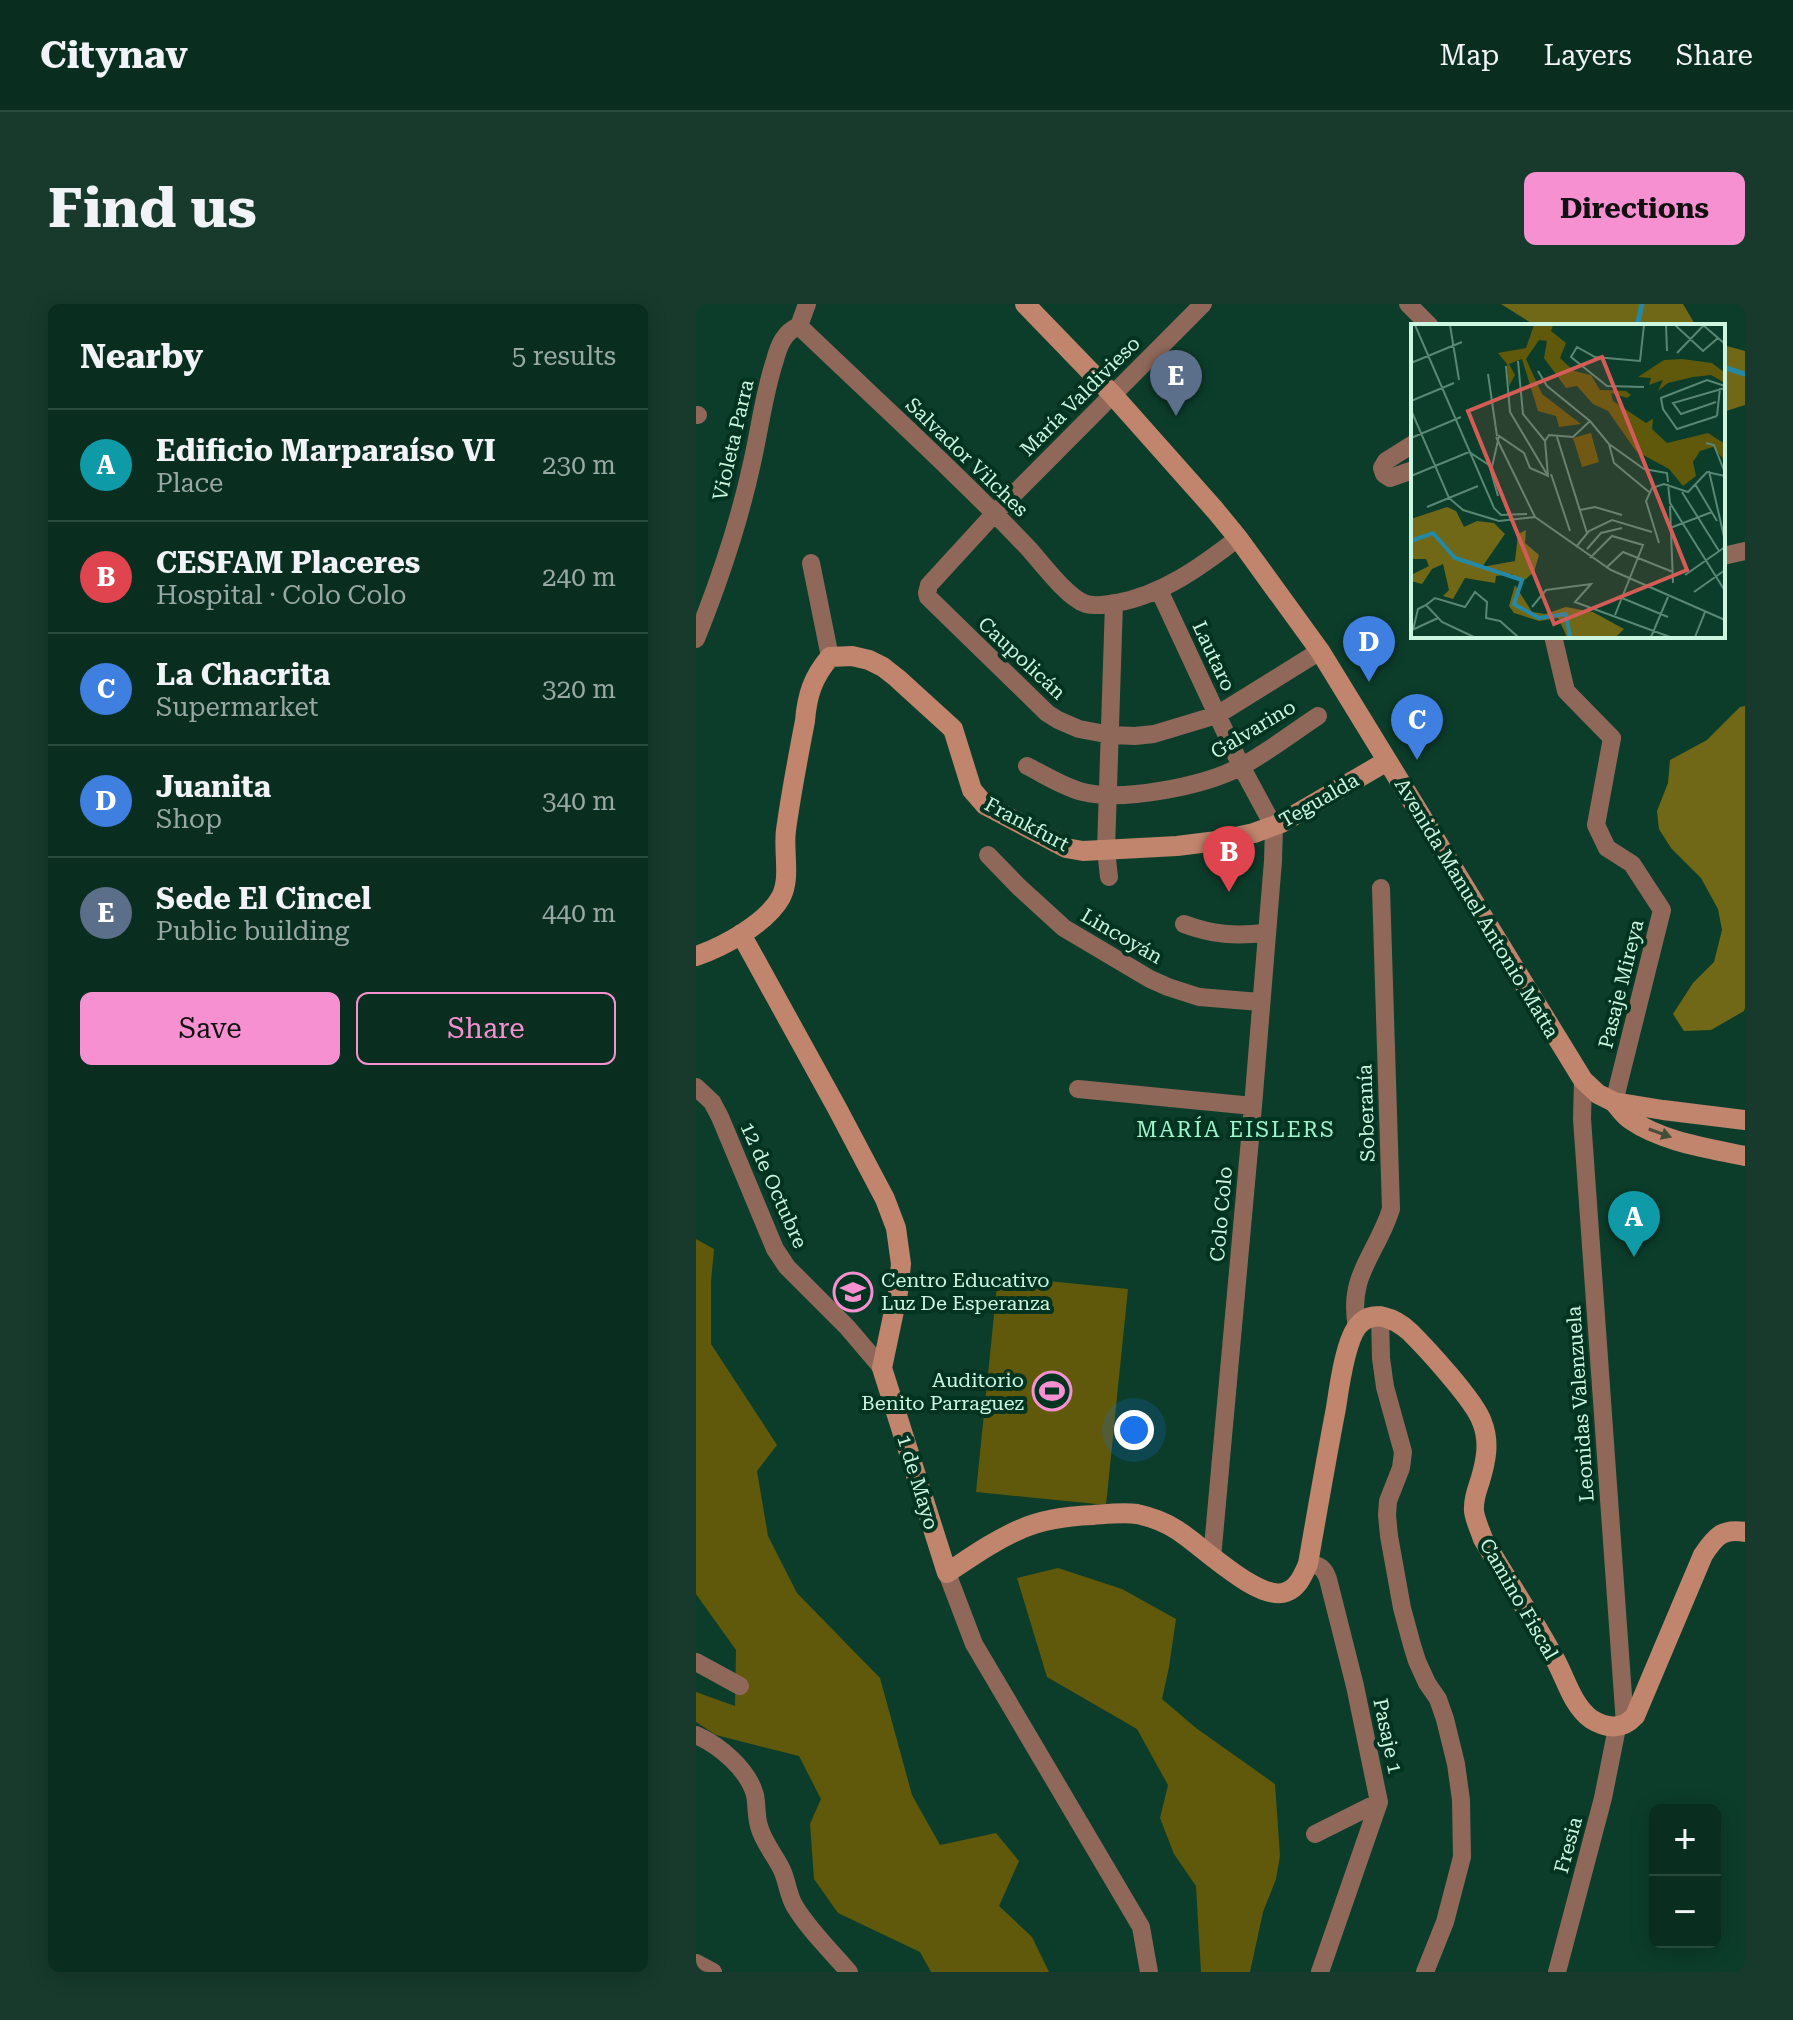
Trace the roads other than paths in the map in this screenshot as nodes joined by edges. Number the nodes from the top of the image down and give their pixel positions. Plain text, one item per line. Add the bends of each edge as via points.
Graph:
1 (807, 304) edge
2 (1025, 304) edge
3 (1203, 304) edge
4 (1408, 304) edge
5 (1428, 324) edge
6 (799, 326) junction
7 (1112, 394) junction
8 (1411, 445) edge
9 (1411, 471) edge
10 (995, 513) junction
11 (1238, 538) junction
12 (1745, 551) edge
13 (1725, 556) edge
14 (811, 563) dead end
15 (1159, 590) junction
16 (927, 593) joint
17 (1111, 604) junction
18 (697, 637) edge
19 (1553, 638) edge
20 (1320, 651) junction
21 (830, 657) junction
22 (1217, 715) junction
23 (1318, 716) dead end
24 (1111, 735) junction
25 (1387, 761) junction
26 (1027, 766) dead end
27 (1241, 766) junction
28 (1108, 795) junction
29 (1274, 827) junction
30 (1106, 850) junction
31 (988, 855) dead end
32 (1109, 877) dead end
33 (1381, 888) dead end
34 (1184, 924) dead end
35 (1266, 933) junction
36 (741, 934) junction
37 (696, 956) edge
38 (1260, 1002) junction
39 (1583, 1080) junction
40 (696, 1087) edge
41 (1078, 1089) dead end
42 (1614, 1102) junction
43 (1253, 1106) junction
44 (1701, 1115) junction
45 (1745, 1120) edge
46 (1715, 1149) junction
47 (1745, 1156) edge
48 (1380, 1315) junction
49 (1357, 1327) junction
50 (882, 1368) junction
51 (1745, 1532) edge
52 (1212, 1558) junction
53 (1308, 1564) junction
54 (947, 1573) junction
55 (696, 1662) edge
56 (740, 1686) dead end
57 (1621, 1726) junction
58 (696, 1735) edge
59 (1379, 1802) junction
60 (1315, 1834) dead end
61 (696, 1963) edge
62 (713, 1972) edge
63 (849, 1972) edge
64 (1149, 1972) edge
65 (1320, 1972) edge
66 (1425, 1972) edge
67 (1557, 1972) edge

1 - 6 street, Violeta Parra
2 - 7 street, Avenida Manuel Antonio Matta
3 - 7 street, María Valdivieso
4 - 5 street
6 - 10 street, Salvador Vilches
6 - 18 street, Violeta Parra via 789,330 775,358 732,537
7 - 10 street, María Valdivieso
7 - 11 street, Avenida Manuel Antonio Matta
8 - 9 street via 1382,468 1390,478
10 - 16 street, María Valdivieso
10 - 17 street, Salvador Vilches via 1078,600
11 - 15 street
11 - 20 street, Avenida Manuel Antonio Matta
12 - 13 street
14 - 21 street
15 - 17 street
15 - 22 street, Lautaro
16 - 24 street, Caupolicán via 1047,713 1079,729
17 - 24 street
19 - 42 street, Pasaje Mireya via 1566,691 1612,738 1596,825 1607,848 1632,864 1662,910
20 - 22 street, Caupolicán
20 - 25 street, Avenida Manuel Antonio Matta
21 - 30 street, Frankfurt via 852,656 883,667 941,717 953,729 972,790 985,805 1066,848
21 - 36 street via 817,672 806,703 786,832 786,883 768,914
22 - 24 street, Caupolicán via 1154,734
22 - 27 street, Lautaro
23 - 27 street, Galvarino
24 - 28 street
25 - 29 street, Tegualda
25 - 39 street, Avenida Manuel Antonio Matta
26 - 28 street, Galvarino via 1073,789
27 - 28 street, Galvarino via 1177,788
27 - 29 street, Lautaro
28 - 30 street
29 - 30 street, Tegualda via 1217,841
29 - 35 street, Colo Colo
30 - 32 street
31 - 38 street, Lincoyán via 1064,928 1150,979 1199,997
33 - 49 street, Soberanía via 1391,1209 1358,1280
34 - 35 street via 1215,934
35 - 38 street, Colo Colo
36 - 37 street
36 - 50 street, 1 de Mayo via 851,1134 896,1228 901,1264
38 - 43 street, Colo Colo
39 - 42 street, Avenida Manuel Antonio Matta
39 - 57 street, Leonidas Valenzuela
40 - 50 street, 12 de Octubre via 720,1117 775,1249
41 - 43 street
42 - 44 street, Avenida Manuel Antonio Matta
42 -> 46 street via 1628,1119 1648,1129
43 - 52 street, Colo Colo
44 - 45 street, Avenida Manuel Antonio Matta
44 - 46 street
46 - 47 street
48 - 49 street
48 - 57 street, Camino Fiscal via 1411,1333 1482,1420 1487,1452 1474,1510 1483,1539 1579,1705 1590,1718
48 - 66 street via 1385,1387 1403,1452 1388,1501 1389,1536 1412,1645 1445,1719 1461,1800 1462,1857
49 - 53 street via 1340,1382
50 - 54 street, 1 de Mayo
51 - 57 street via 1724,1532 1703,1555 1638,1710
52 - 53 street via 1276,1594 1295,1587
52 - 54 street via 1162,1521 1105,1514 1023,1527
53 - 59 street, Pasaje 1 via 1321,1566 1328,1579
54 - 64 street, 1 de Mayo via 974,1644 1141,1927
55 - 56 street
57 - 67 street, Fresia
58 - 63 street via 722,1751 746,1777 755,1793 759,1826 783,1871 792,1902
59 - 60 street
59 - 65 street, Pasaje 1
61 - 62 street

